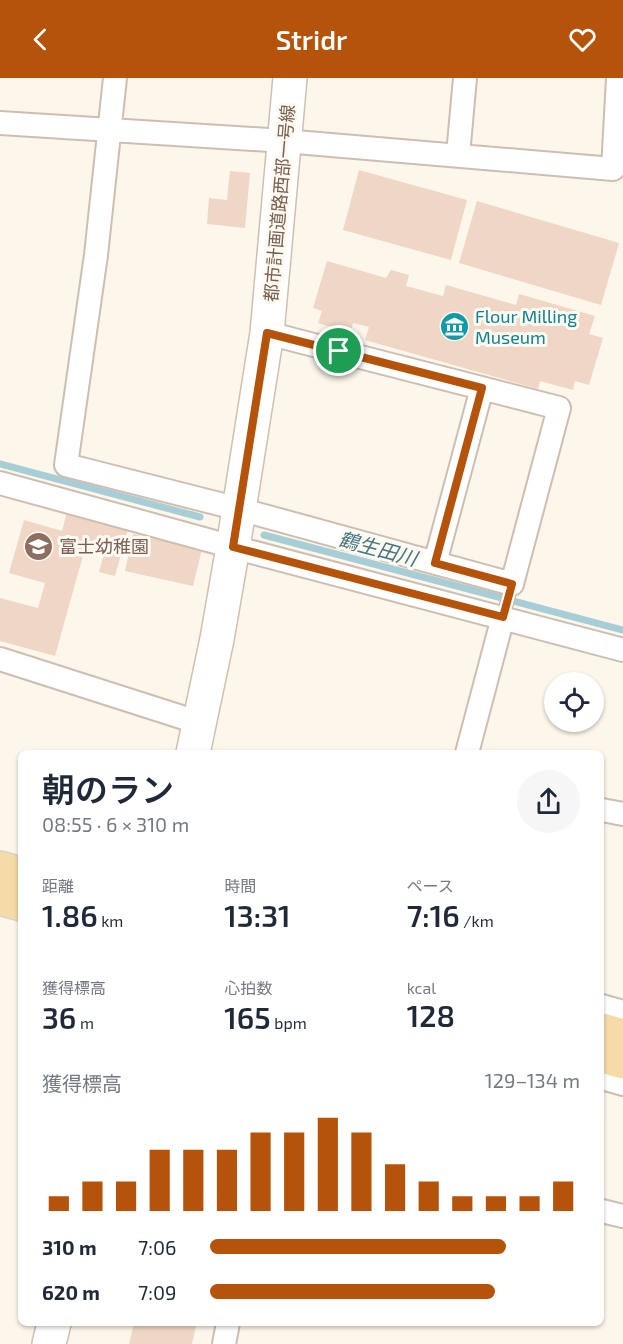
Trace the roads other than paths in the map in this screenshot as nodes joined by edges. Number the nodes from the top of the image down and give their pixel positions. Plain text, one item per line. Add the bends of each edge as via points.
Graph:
1 (115, 78) edge
2 (290, 78) edge
3 (465, 78) edge
4 (618, 78) edge
5 (0, 123) edge
6 (110, 130) junction
7 (284, 141) junction
8 (458, 155) junction
9 (267, 333) junction
10 (482, 388) junction
11 (0, 483) edge
12 (239, 509) junction
13 (233, 547) junction
14 (435, 563) junction
15 (511, 589) junction
16 (504, 613) junction
17 (623, 650) edge
18 (0, 659) edge
19 (196, 738) edge
20 (468, 750) edge
21 (604, 810) edge
22 (623, 814) edge
23 (0, 868) edge
24 (18, 873) edge
25 (0, 898) edge
26 (18, 903) edge
27 (604, 1007) edge
28 (623, 1012) edge
29 (604, 1031) edge
30 (623, 1036) edge
31 (604, 1057) edge
32 (623, 1062) edge
33 (604, 1079) edge
34 (623, 1084) edge
35 (604, 1211) edge
36 (623, 1216) edge
37 (53, 1326) edge
38 (227, 1326) edge
39 (49, 1344) edge
40 (224, 1344) edge

1 - 6 street
2 - 7 street, 都市計画道路西部一号線
3 - 8 street
4 - 8 street via 613,169
5 - 6 street
6 - 7 street
6 - 12 street via 66,465
7 - 8 street
7 - 9 street, 都市計画道路西部一号線
9 - 10 street
9 - 12 street, 都市計画道路西部一号線
10 - 14 street
10 - 15 street via 559,408
11 - 13 street
12 - 13 street, 都市計画道路西部一号線
12 - 14 street
13 - 16 street
13 - 19 street, 都市計画道路西部一号線
14 - 15 street
15 - 16 lane
16 - 17 street
16 - 20 street
18 - 19 street
21 - 22 street
23 - 24 main road
25 - 26 main road
27 - 28 street
29 - 30 main road
31 - 32 main road
33 - 34 street
35 - 36 street
37 - 39 street
38 - 40 street

